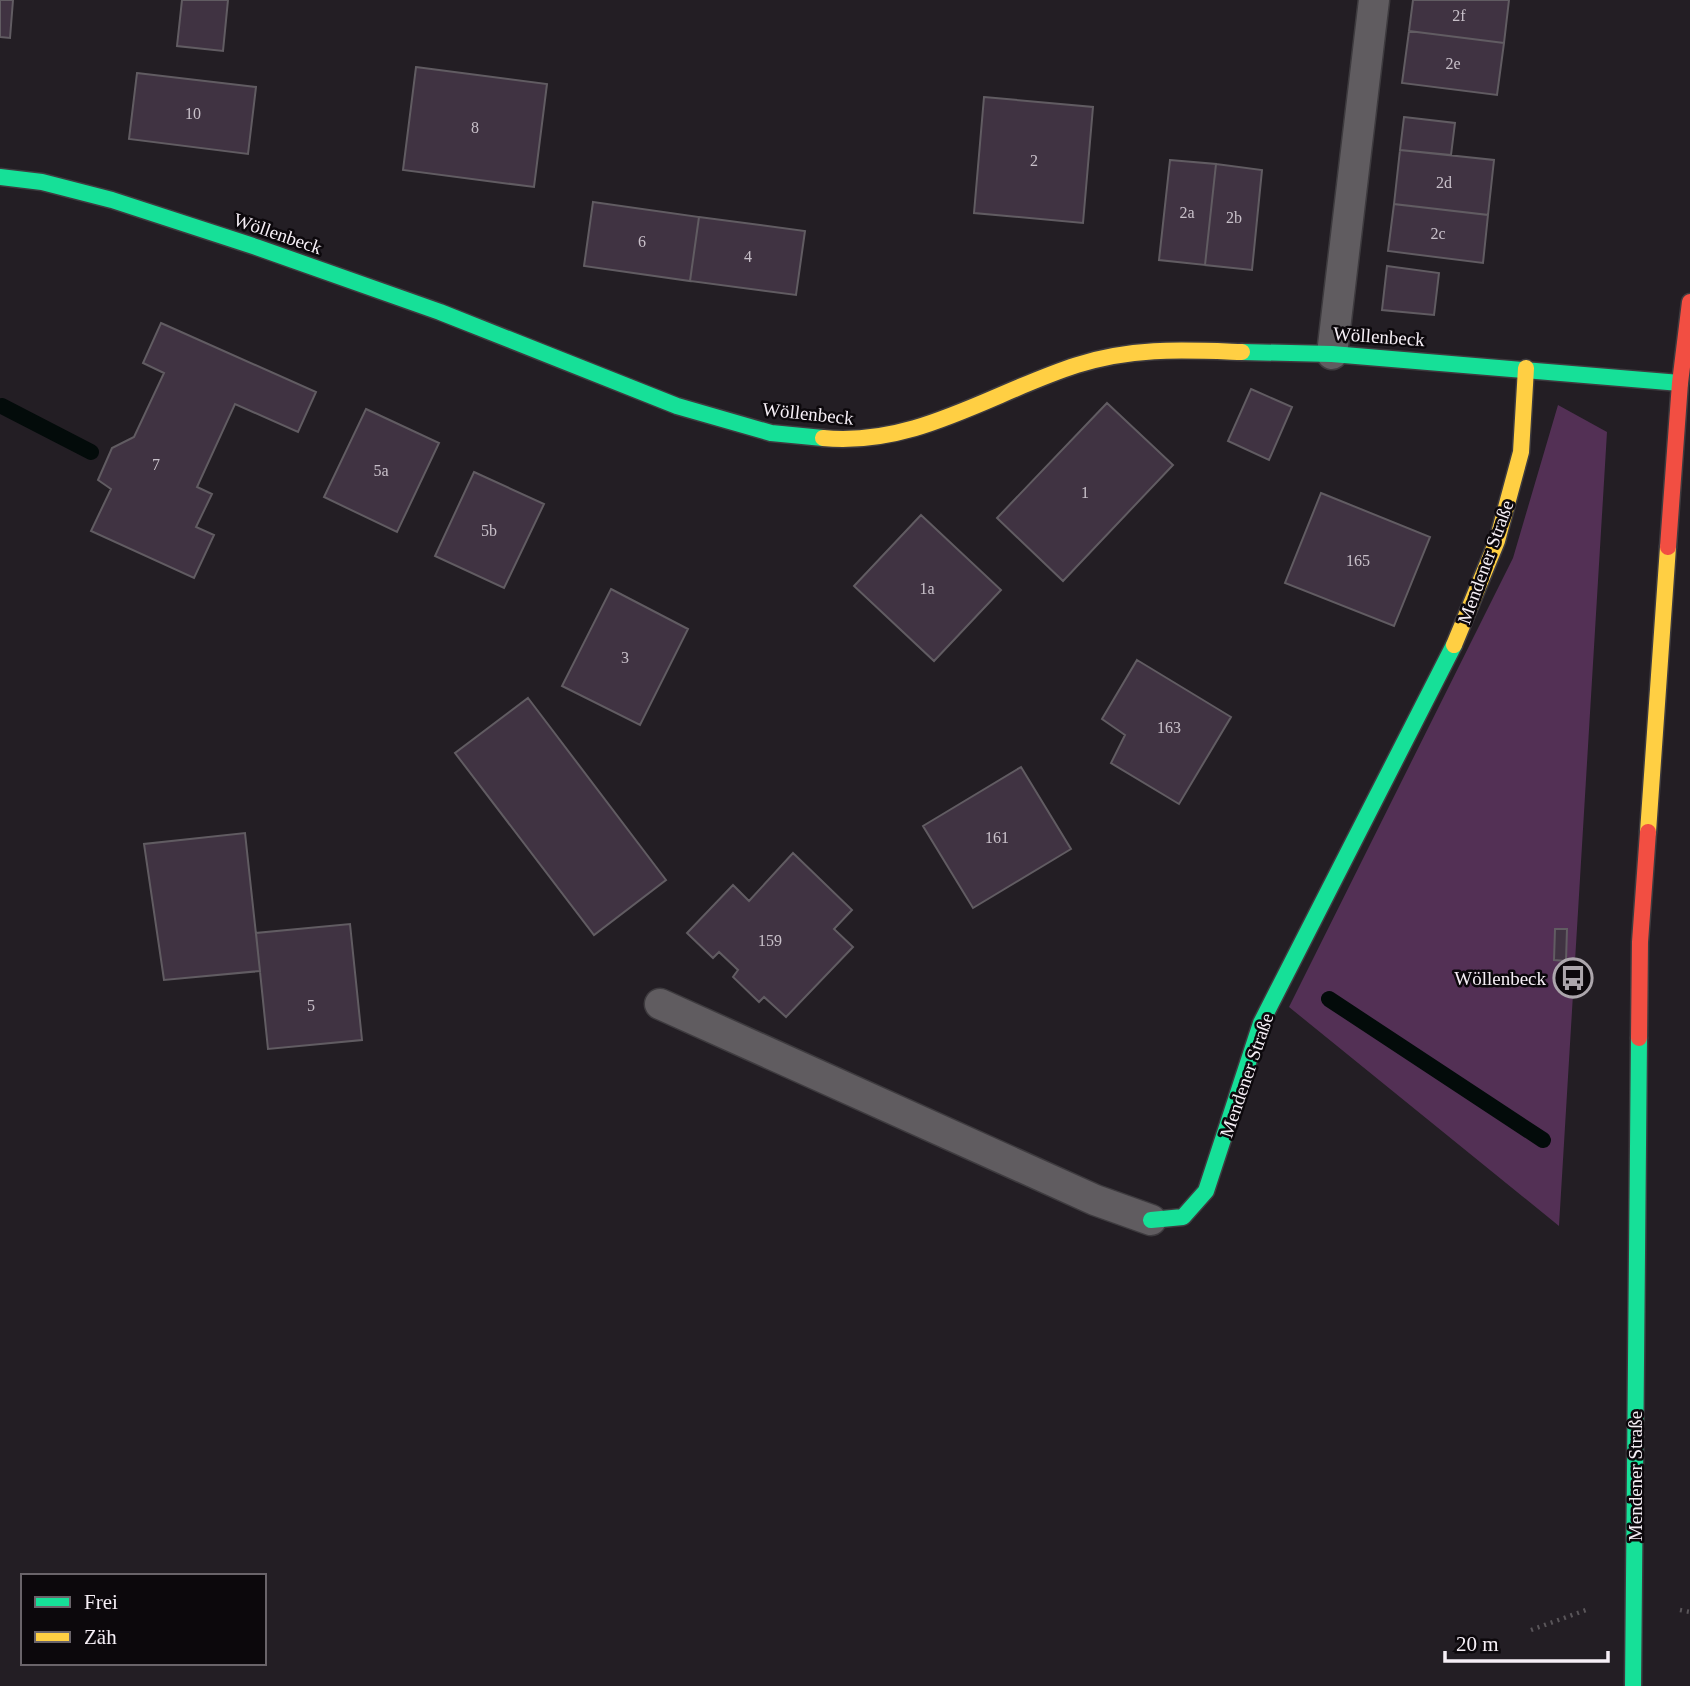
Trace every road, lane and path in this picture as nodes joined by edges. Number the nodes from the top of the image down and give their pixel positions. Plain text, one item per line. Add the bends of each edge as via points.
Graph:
1 (1374, 0) edge
2 (0, 177) edge
3 (1690, 302) edge
4 (1332, 354) junction
5 (1527, 368) junction
6 (1685, 384) edge
7 (660, 1004) dead end
8 (1152, 1220) joint
9 (1633, 1686) edge

1 - 4 lane
2 - 4 street, Wöllenbeck via 43,182 112,200 256,247 439,312 677,406 771,433 853,441 930,426 1077,365 1148,349
3 - 6 street, Mendener Straße
4 - 5 street, Wöllenbeck
5 - 6 street, Wöllenbeck
5 - 8 street, Mendener Straße via 1521,453 1497,541 1468,617 1261,1023 1206,1191 1183,1217
6 - 9 street, Mendener Straße via 1640,943
7 - 8 lane, Mendener Straße via 1095,1200

